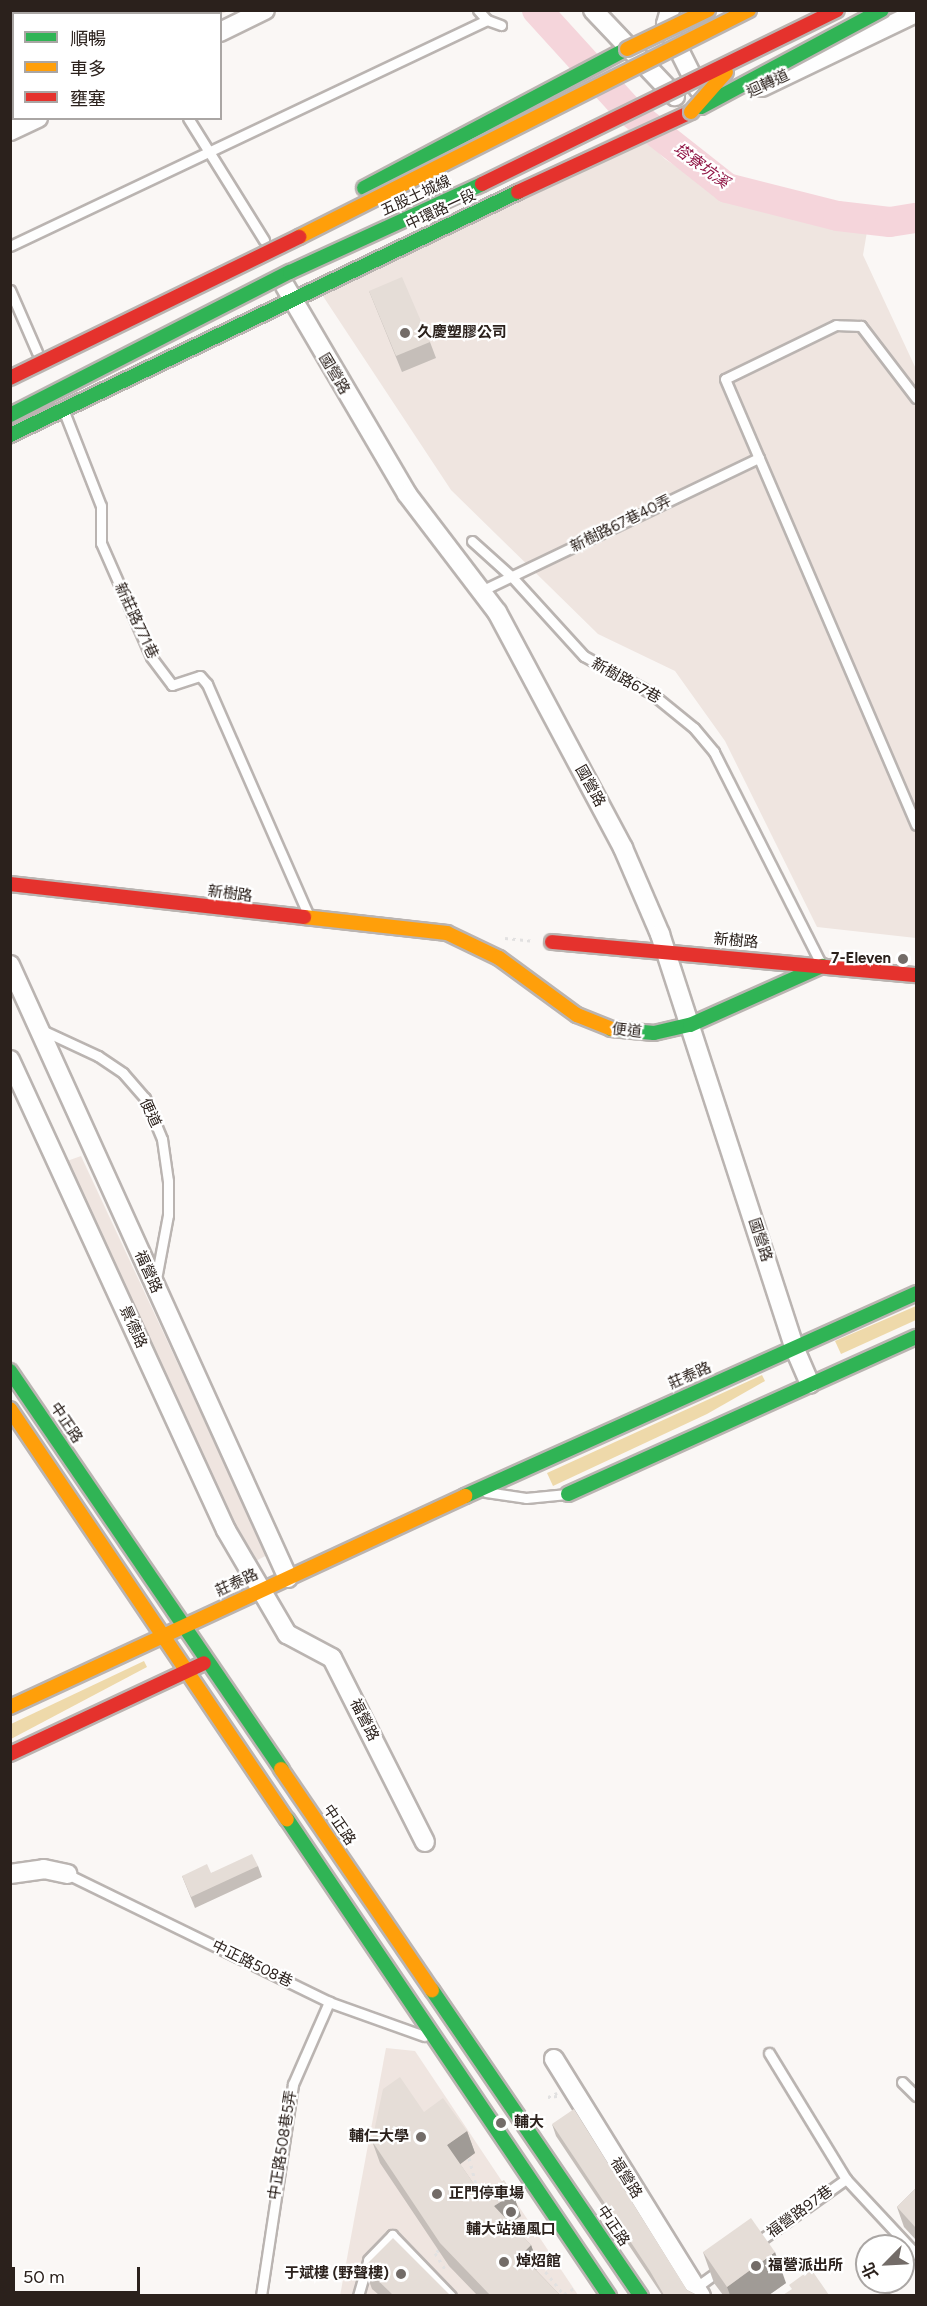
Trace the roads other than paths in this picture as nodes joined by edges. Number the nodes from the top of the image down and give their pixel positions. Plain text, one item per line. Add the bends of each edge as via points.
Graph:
1 (265, 10) edge
2 (478, 10) edge
3 (593, 10) edge
4 (708, 10) edge
5 (749, 10) edge
6 (766, 10) edge
7 (807, 10) edge
8 (837, 10) edge
9 (882, 10) edge
10 (910, 10) edge
11 (676, 11) edge
12 (916, 13) edge
13 (487, 20) junction
14 (501, 25) dead end
15 (222, 31) edge
16 (627, 49) junction
17 (743, 92) dead end
18 (691, 112) junction
19 (34, 120) edge
20 (189, 120) edge
21 (10, 131) edge
22 (210, 153) junction
23 (264, 240) junction
24 (12, 242) edge
25 (10, 290) edge
26 (290, 298) junction
27 (37, 352) junction
28 (10, 364) edge
29 (10, 378) edge
30 (916, 398) edge
31 (63, 409) junction
32 (10, 415) edge
33 (10, 435) edge
34 (759, 458) junction
35 (472, 541) dead end
36 (512, 577) junction
37 (483, 590) junction
38 (916, 825) edge
39 (10, 884) edge
40 (310, 920) junction
41 (447, 933) joint
42 (552, 942) dead end
43 (666, 953) junction
44 (10, 965) edge
45 (822, 966) junction
46 (916, 975) edge
47 (690, 1025) junction
48 (40, 1029) junction
49 (10, 1060) edge
50 (155, 1287) junction
51 (916, 1293) edge
52 (916, 1337) edge
53 (794, 1347) junction
54 (10, 1371) edge
55 (810, 1384) junction
56 (10, 1409) edge
57 (478, 1490) junction
58 (568, 1494) joint
59 (288, 1578) junction
60 (261, 1590) junction
61 (184, 1626) junction
62 (162, 1636) junction
63 (209, 1660) junction
64 (186, 1670) junction
65 (10, 1707) edge
66 (10, 1754) edge
67 (425, 1842) dead end
68 (10, 1874) edge
69 (67, 1874) joint
70 (329, 2002) junction
71 (442, 2045) junction
72 (769, 2052) dead end
73 (554, 2059) dead end
74 (902, 2082) dead end
75 (916, 2096) edge
76 (846, 2179) junction
77 (742, 2254) edge
78 (916, 2254) edge
79 (733, 2260) edge
80 (698, 2292) edge
81 (261, 2295) edge
82 (358, 2295) edge
83 (450, 2295) edge
84 (609, 2295) edge
85 (641, 2295) edge

1 - 15 street
2 - 13 lane
3 - 16 street
4 - 16 main road, bridge
5 - 29 main road, 五股土城線, bridge via 478,150
6 - 16 main road, bridge via 746,19
7 - 18 main road, bridge via 757,41
8 - 32 main road, 五股土城線, bridge via 523,165 290,272
9 - 18 main road, 中環路一段, bridge
10 - 17 lane
11 - 12 street, 迴轉道 via 666,24 702,96 717,102 734,100
13 - 14 lane
13 - 22 lane
16 - 18 street, bridge
16 - 23 main road
18 - 26 main road, 中環路一段
19 - 21 street
20 - 22 lane
22 - 23 lane
22 - 24 lane
23 - 26 street, 國營路
23 - 27 main road
25 - 27 lane
26 - 31 main road, 中環路一段
26 - 37 street, 國營路 via 407,495
27 - 28 main road
27 - 31 main road
30 - 34 lane via 861,326 836,325 725,379
31 - 33 main road, 中環路一段
31 - 40 lane, 新莊路771巷 via 101,506 101,543 151,657 172,685 200,676 207,684
34 - 36 lane, 新樹路67巷40弄
34 - 38 lane
35 - 36 lane, 新樹路67巷
36 - 37 lane, 新樹路67巷40弄
36 - 45 lane, 新樹路67巷 via 584,656 674,708 714,752
37 - 43 street, 國營路 via 623,848
39 - 40 main road, 新樹路
40 - 41 main road, 新樹路
41 - 47 main road, 便道 via 499,957 577,1015 603,1028 654,1033
42 - 43 main road, 新樹路
43 - 45 main road, 新樹路 via 761,966
43 - 47 street, 國營路
44 - 48 street, 福營路
45 - 46 main road, 新樹路
45 - 47 main road, 便道 via 762,988
47 - 53 street, 國營路
48 - 50 street, 福營路
48 - 50 lane, 便道 via 123,1072 145,1098 162,1139 168,1180 168,1215
49 - 60 street, 景德路 via 208,1493
50 - 59 street, 福營路
51 - 53 main road, 莊泰路
52 - 55 main road
53 - 55 street, 國營路
53 - 57 main road, 莊泰路
54 - 61 main road, 中正路
55 - 58 main road
56 - 62 main road
57 - 58 lane via 526,1498
57 - 59 main road, 莊泰路
59 - 60 main road, 莊泰路
60 - 61 main road, 莊泰路
60 - 67 street, 福營路 via 287,1634 332,1658
61 - 62 main road, 莊泰路
61 - 63 main road, 中正路
62 - 64 main road
62 - 65 main road, 莊泰路
63 - 64 main road
63 - 85 main road, 中正路
64 - 66 main road
64 - 71 main road
68 - 69 street via 44,1869
69 - 70 lane, 中正路508巷
70 - 71 lane, 中正路508巷 via 407,2028
70 - 81 lane, 中正路508巷5弄 via 293,2084
71 - 84 main road
72 - 76 lane, 福營路97巷
73 - 80 street, 福營路
74 - 75 lane
76 - 77 lane, 福營路97巷
76 - 78 lane, 福營路97巷
79 - 80 lane
82 - 83 lane via 368,2260 392,2235

